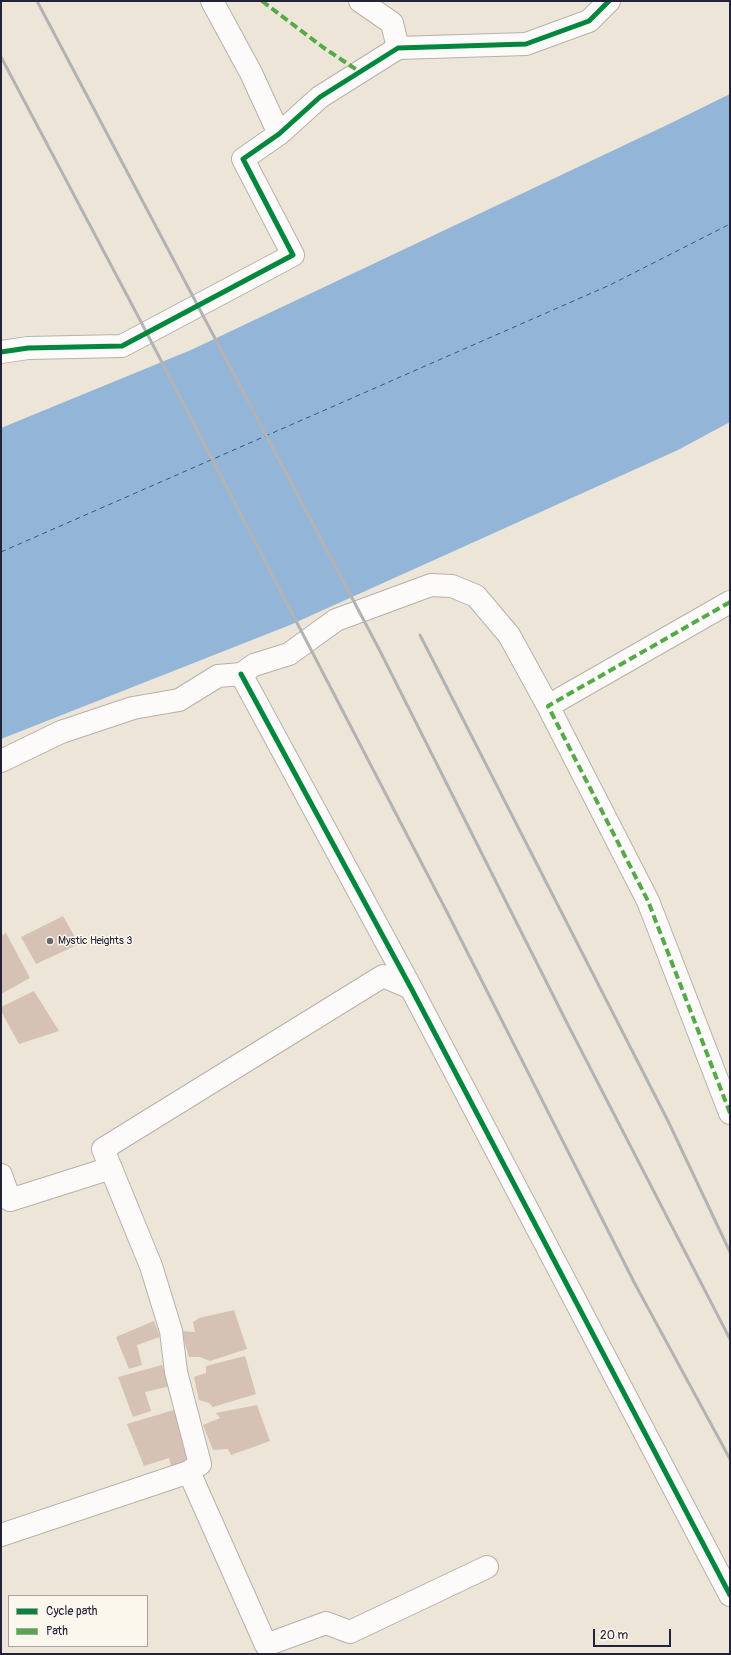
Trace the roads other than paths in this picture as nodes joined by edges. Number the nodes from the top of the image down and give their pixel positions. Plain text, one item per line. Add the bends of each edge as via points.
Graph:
1 (212, 1) edge
2 (360, 1) edge
3 (609, 1) edge
4 (398, 48) junction
5 (280, 134) junction
6 (1, 352) edge
7 (730, 602) edge
8 (241, 674) junction
9 (548, 706) junction
10 (1, 761) edge
11 (411, 988) junction
12 (730, 1113) edge
13 (111, 1168) junction
14 (1, 1175) edge
15 (189, 1472) junction
16 (1, 1535) edge
17 (487, 1567) dead end
18 (730, 1595) edge
19 (269, 1649) edge

1 - 5 street
2 - 4 street via 392,23
3 - 4 street via 589,21 526,44
4 - 5 street via 320,97
5 - 6 street via 243,159 293,255 122,346 28,348
7 - 9 street
8 - 9 street via 254,665 289,654 336,620 431,585 452,586 476,596 509,635
8 - 10 street via 218,676 179,700 133,708 61,732
8 - 11 street
9 - 12 street via 648,901
11 - 13 street via 383,976 103,1149
11 - 18 street
13 - 14 street via 10,1200
13 - 15 street via 151,1266 171,1331 176,1372 200,1464
15 - 16 street
15 - 19 street
17 - 19 street via 350,1632 326,1623

